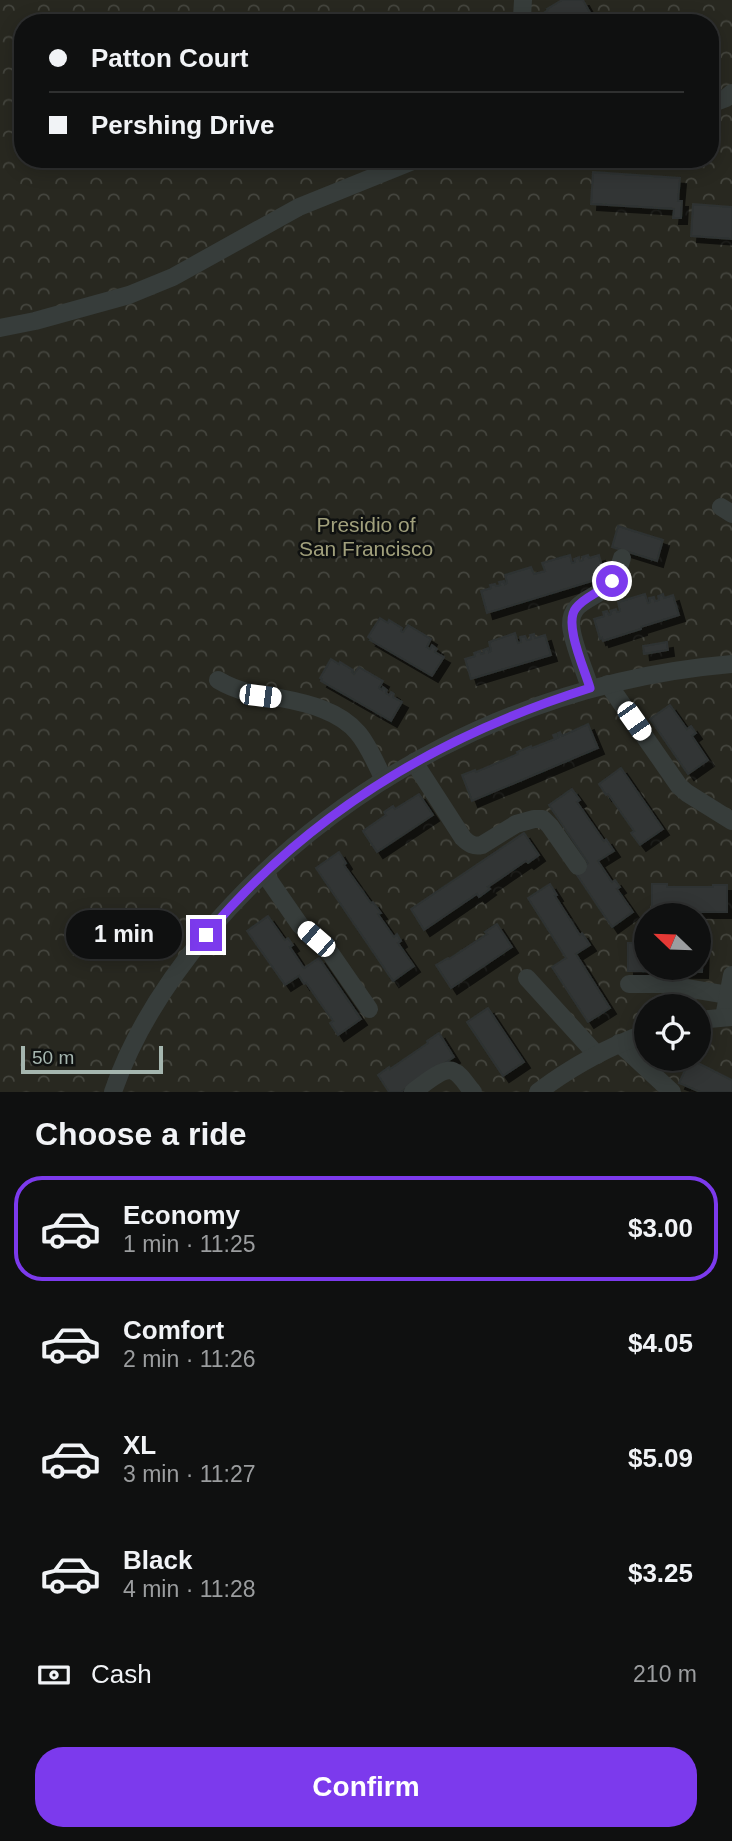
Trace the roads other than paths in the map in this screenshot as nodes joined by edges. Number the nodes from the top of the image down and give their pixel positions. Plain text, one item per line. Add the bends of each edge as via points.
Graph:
1 (396, 168) edge
2 (0, 328) edge
3 (622, 558) dead end
4 (732, 664) edge
5 (218, 680) dead end
6 (599, 686) junction
7 (414, 762) junction
8 (384, 780) junction
9 (732, 821) edge
10 (578, 866) dead end
11 (264, 873) junction
12 (732, 975) edge
13 (527, 978) dead end
14 (629, 984) dead end
15 (728, 995) junction
16 (369, 1009) dead end
17 (728, 1017) edge
18 (634, 1037) edge
19 (619, 1043) junction
20 (597, 1055) junction
21 (113, 1092) edge
22 (413, 1092) edge
23 (473, 1092) edge
24 (538, 1092) edge
25 (672, 1092) edge

1 - 2 street via 299,208 129,295
3 - 6 street via 612,581 573,613 571,627
4 - 6 street
5 - 8 street via 239,691 304,704 345,721 363,740
6 - 7 street via 499,720
6 - 9 street via 679,786
7 - 8 street
7 - 10 street via 470,844 482,845 516,824 543,819
8 - 11 street via 313,830
11 - 16 street via 300,925 331,954
11 - 21 street via 177,971 134,1042
12 - 15 street
13 - 20 street
14 - 15 street via 662,984
15 - 17 street
18 - 19 street
19 - 20 street
19 - 25 street
20 - 24 street
22 - 23 street via 450,1070

